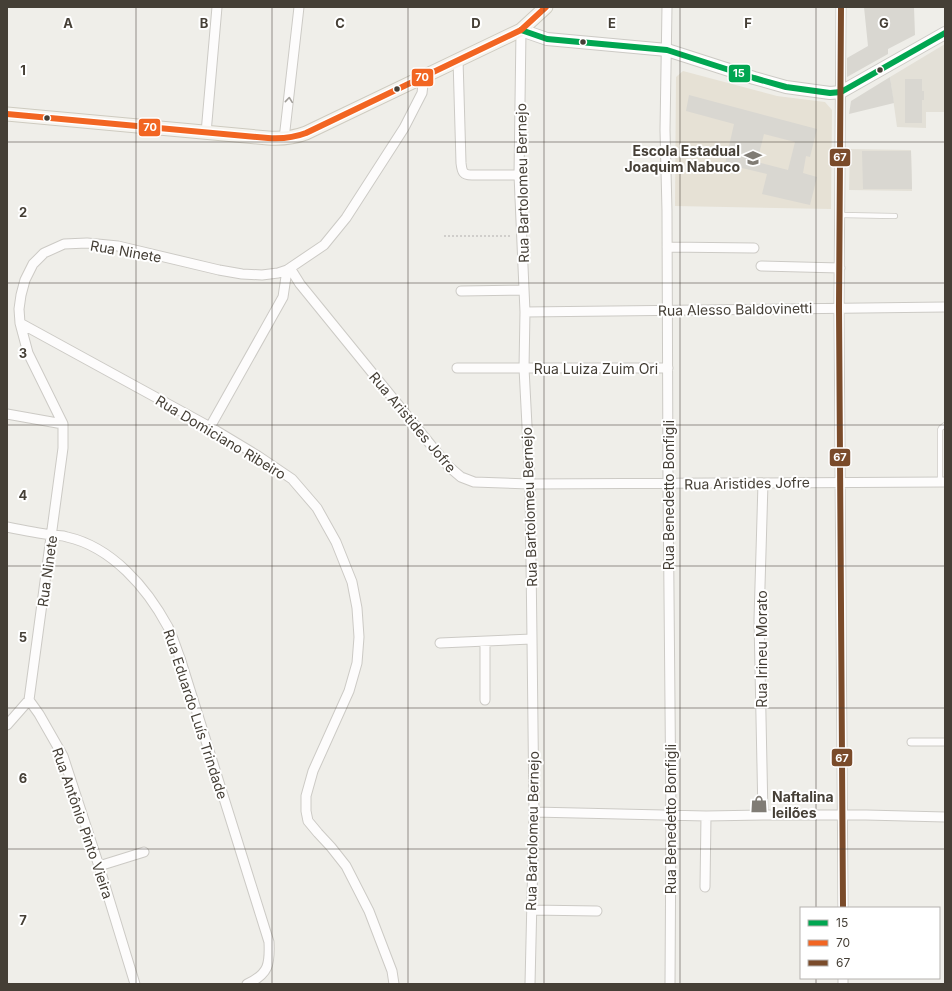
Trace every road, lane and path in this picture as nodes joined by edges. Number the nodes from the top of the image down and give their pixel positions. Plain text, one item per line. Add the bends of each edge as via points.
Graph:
1 (217, 7) edge
2 (299, 7) edge
3 (546, 7) edge
4 (667, 7) edge
5 (841, 7) edge
6 (521, 30) junction
7 (945, 33) edge
8 (667, 50) junction
9 (458, 59) junction
10 (424, 76) junction
11 (841, 92) junction
12 (7, 114) edge
13 (206, 133) junction
14 (284, 139) junction
15 (519, 175) junction
16 (840, 215) junction
17 (895, 216) dead end
18 (444, 236) dead end
19 (522, 236) junction
20 (667, 247) junction
21 (754, 248) dead end
22 (761, 266) dead end
23 (840, 268) junction
24 (289, 269) junction
25 (524, 290) junction
26 (461, 291) dead end
27 (839, 307) junction
28 (945, 307) edge
29 (668, 311) junction
30 (525, 312) junction
31 (20, 323) junction
32 (458, 368) dead end
33 (524, 368) junction
34 (668, 368) junction
35 (7, 414) edge
36 (63, 424) junction
37 (945, 426) edge
38 (210, 428) junction
39 (840, 482) junction
40 (943, 482) edge
41 (763, 483) junction
42 (530, 484) junction
43 (668, 484) junction
44 (7, 527) edge
45 (52, 535) junction
46 (532, 639) junction
47 (485, 642) junction
48 (440, 643) dead end
49 (29, 700) junction
50 (485, 700) dead end
51 (7, 724) edge
52 (911, 742) dead end
53 (945, 742) edge
54 (534, 812) junction
55 (763, 815) junction
56 (842, 815) junction
57 (671, 816) junction
58 (706, 816) junction
59 (945, 817) edge
60 (144, 852) dead end
61 (99, 866) junction
62 (705, 887) dead end
63 (843, 907) edge
64 (531, 910) junction
65 (597, 911) dead end
66 (135, 984) edge
67 (247, 984) edge
68 (394, 984) edge
69 (530, 984) edge
70 (670, 984) edge

1 - 13 street
14 -> 2 street
3 - 6 main road
4 - 8 street, Rua Benedetto Bonfigli
5 - 11 street
6 - 8 street via 547,39
6 - 9 main road
6 - 15 street, Rua Bartolomeu Bernejo
7 - 11 street
8 - 11 street via 786,87
8 - 20 street, Rua Benedetto Bonfigli
9 - 10 main road
9 - 15 street via 463,173 472,176
10 - 14 main road via 306,133
10 - 24 street, Rua Ninete via 422,93 404,128 346,218 324,245
11 - 16 street
12 - 13 main road
13 - 14 main road
15 - 19 street, Rua Bartolomeu Bernejo
16 - 17 lane
16 - 23 street
18 - 19 path
19 - 25 street, Rua Bartolomeu Bernejo
20 - 21 street
20 - 29 street, Rua Benedetto Bonfigli
22 - 23 street
23 - 27 street
24 - 31 street, Rua Ninete via 262,275 242,274 118,246 64,244 44,253 33,264 21,295
24 - 38 street via 283,297
24 - 42 street, Rua Aristides Jofre via 448,466 460,477 474,482
25 - 26 street
25 - 30 street, Rua Bartolomeu Bernejo
27 - 28 street, Rua Alesso Baldovinetti
27 - 29 street, Rua Alesso Baldovinetti
27 - 39 street
29 - 30 street, Rua Alesso Baldovinetti
29 - 34 street, Rua Benedetto Bonfigli
30 - 33 street, Rua Bartolomeu Bernejo
31 - 36 street, Rua Ninete via 28,353
31 - 38 street, Rua Domiciano Ribeiro
32 - 33 street, Rua Luiza Zuim Ori
33 - 34 street, Rua Luiza Zuim Ori
33 - 42 street, Rua Bartolomeu Bernejo
34 - 43 street, Rua Benedetto Bonfigli
35 - 36 street
36 - 45 street, Rua Ninete via 63,448
37 - 40 lane via 940,430
38 - 68 street, Rua Domiciano Ribeiro via 292,479 316,508 336,542 352,582 359,637 357,663 349,691 313,771 306,796 306,811 308,821 346,866 369,911 392,971
39 - 40 street, Rua Aristides Jofre
39 - 41 street, Rua Aristides Jofre
39 - 56 street
41 - 43 street, Rua Aristides Jofre
41 - 55 street, Rua Irineu Morato via 759,620
42 - 43 street, Rua Aristides Jofre
42 - 46 street, Rua Bartolomeu Bernejo
43 - 57 street, Rua Benedetto Bonfigli
44 - 45 street, Rua Eduardo Luís Trindade
45 - 49 street, Rua Ninete
45 - 67 street, Rua Eduardo Luís Trindade via 66,536 90,544 116,562 138,582 153,601 169,629 269,942 270,960 267,968 260,978
46 - 47 street
46 - 54 street, Rua Bartolomeu Bernejo
47 - 48 street
47 - 50 street
49 - 51 street
49 - 61 street, Rua Antônio Pinto Vieira via 63,756
52 - 53 street
54 - 57 street
54 - 64 street, Rua Bartolomeu Bernejo
55 - 56 street
55 - 58 street
56 - 59 street
56 - 63 street
57 - 58 street
57 - 70 street, Rua Benedetto Bonfigli
58 - 62 street
60 - 61 street
61 - 66 street, Rua Antônio Pinto Vieira
64 - 65 street
64 - 69 street, Rua Bartolomeu Bernejo

